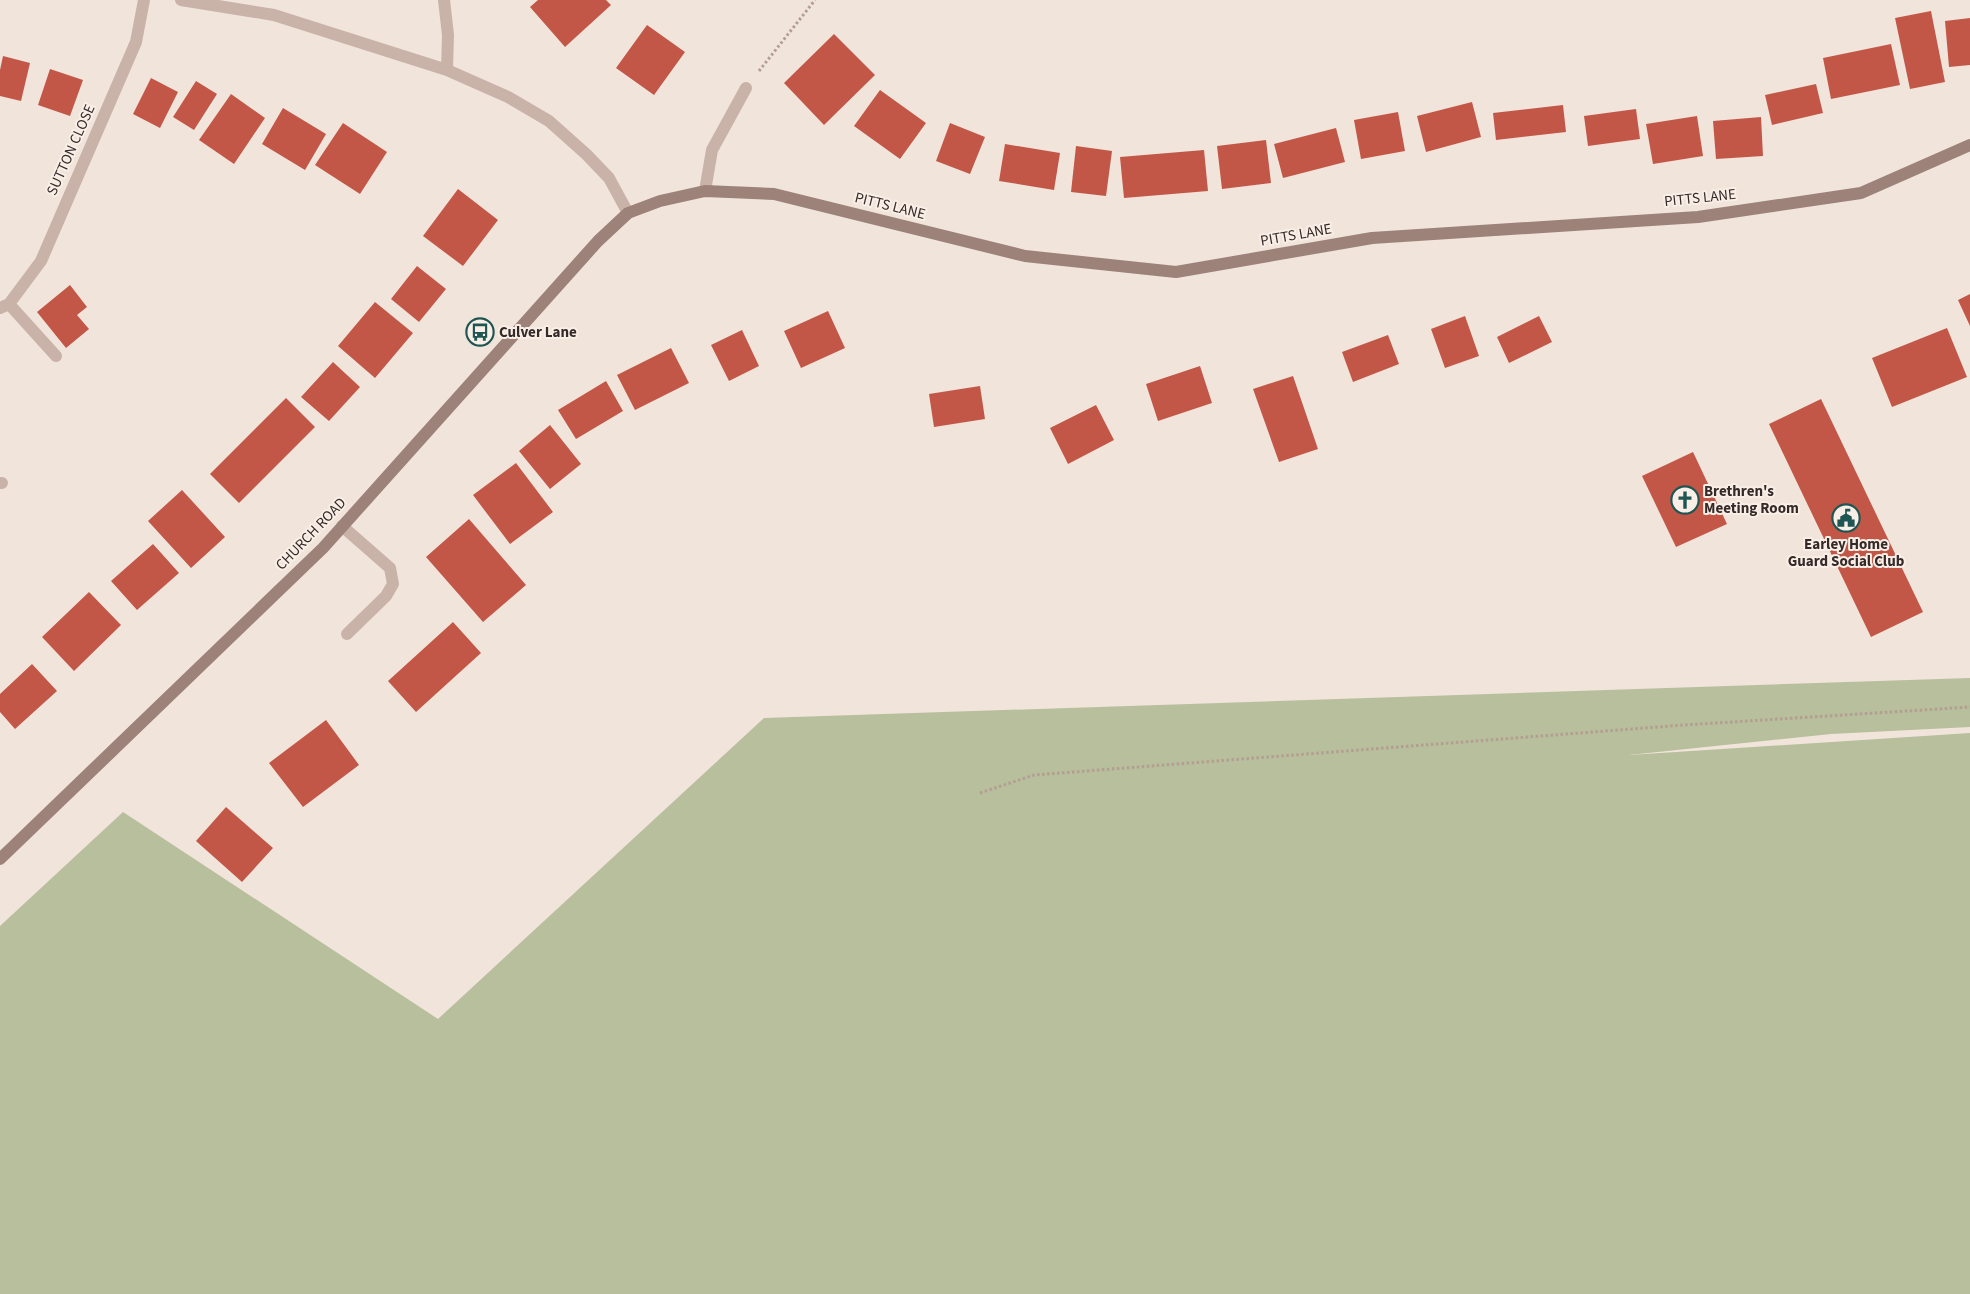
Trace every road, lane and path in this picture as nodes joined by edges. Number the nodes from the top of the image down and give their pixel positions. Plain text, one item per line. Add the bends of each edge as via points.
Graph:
1 (144, 0) edge
2 (181, 0) edge
3 (444, 0) edge
4 (815, 0) edge
5 (447, 70) junction
6 (746, 88) joint
7 (1970, 145) edge
8 (705, 191) junction
9 (628, 213) junction
10 (5, 306) edge
11 (56, 356) dead end
12 (342, 526) junction
13 (347, 634) dead end
14 (1970, 707) edge
15 (980, 793) dead end
16 (0, 859) edge

1 - 10 street, SUTTON CLOSE via 136,42 41,262
2 - 5 street via 274,15
3 - 5 street
4 - 6 path
5 - 9 street via 508,98 548,121 608,178
6 - 8 street via 712,150
7 - 8 main road, PITTS LANE via 1861,193 1698,217 1372,238 1176,272 1025,256 774,194
8 - 9 main road, PITTS LANE via 660,201
9 - 12 main road, CHURCH ROAD via 598,241
10 - 11 street, SUTTON CLOSE
12 - 13 street via 390,568 393,584 386,596
12 - 16 main road, CHURCH ROAD
14 - 15 path via 1684,725 1034,775

